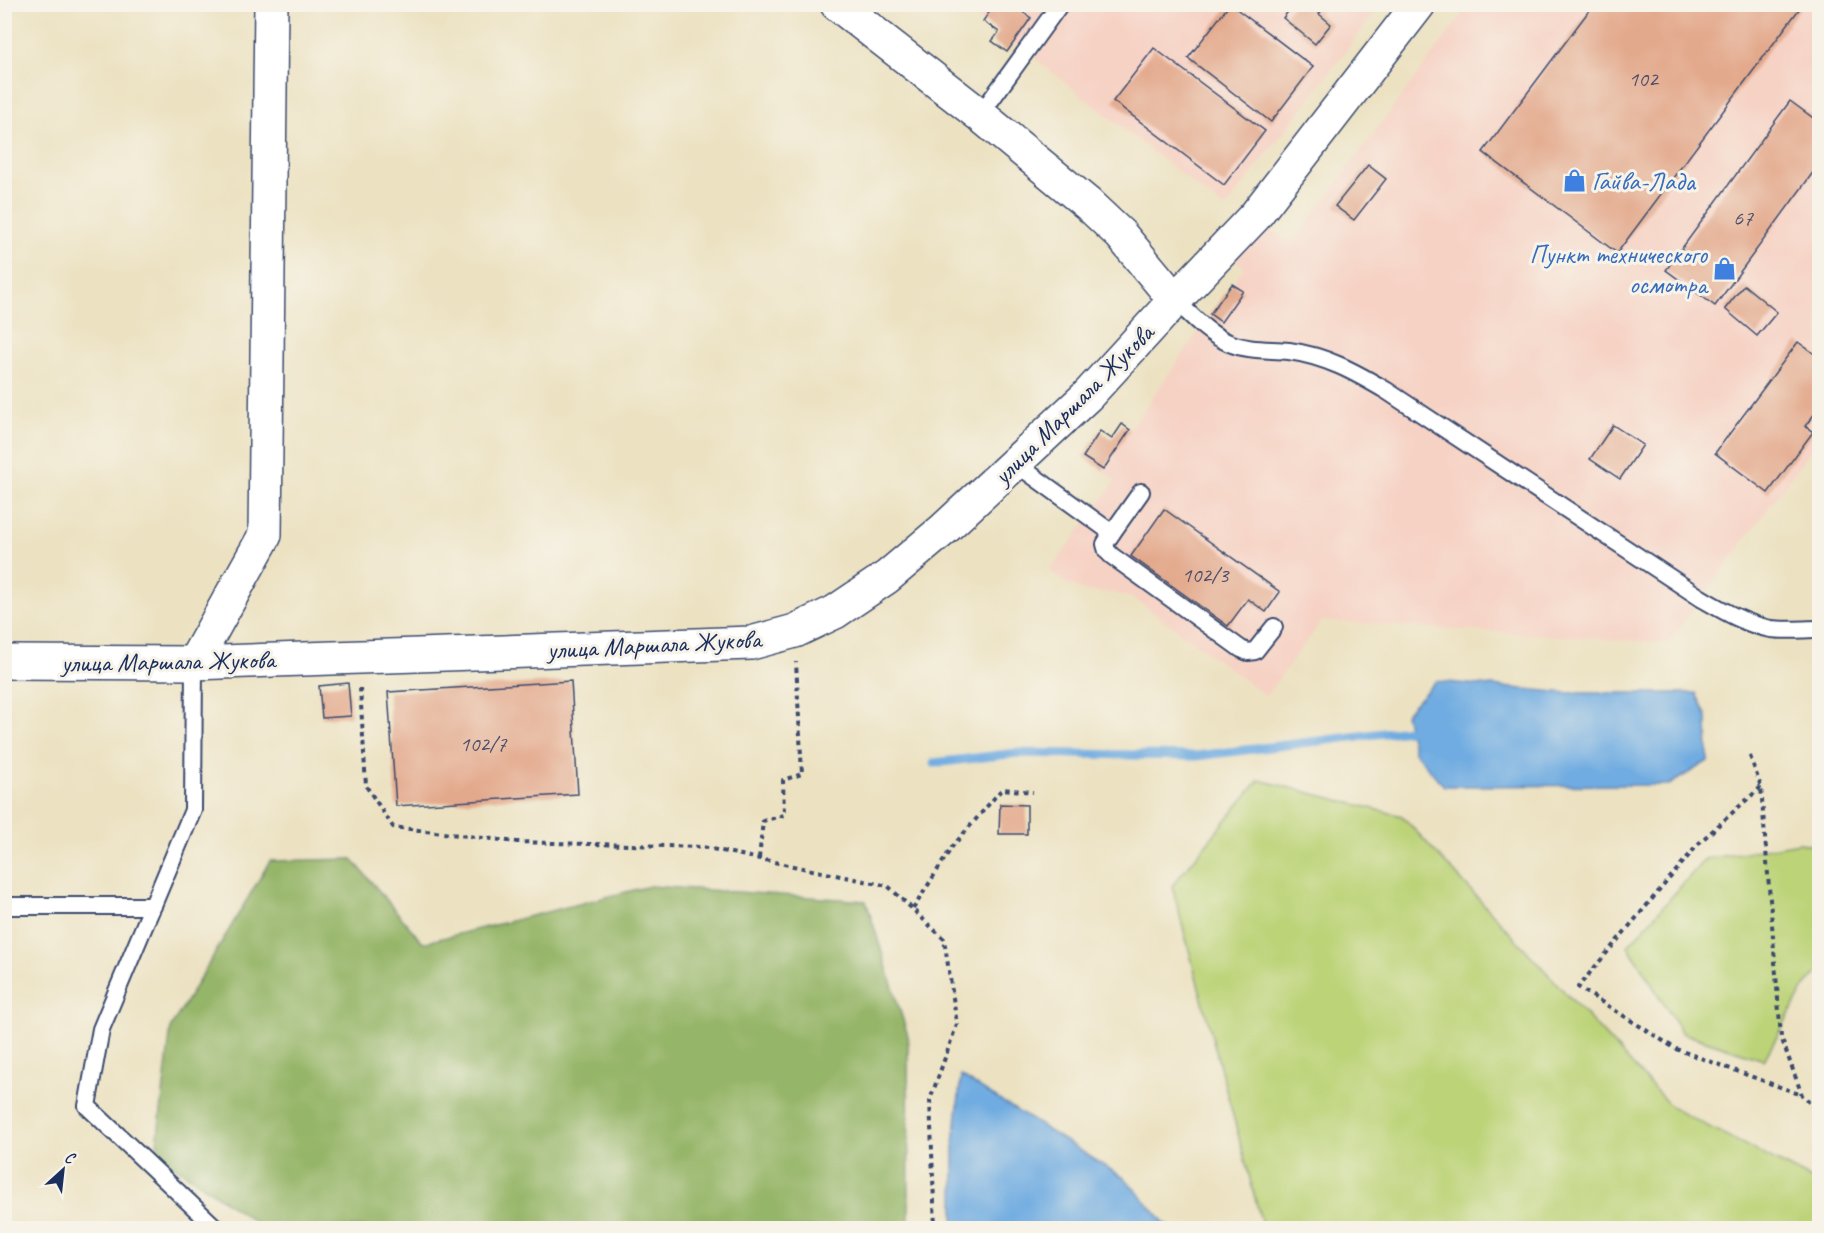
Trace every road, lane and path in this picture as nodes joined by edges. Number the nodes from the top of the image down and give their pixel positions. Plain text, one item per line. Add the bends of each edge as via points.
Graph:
1 (271, 4) edge
2 (837, 4) edge
3 (1060, 4) edge
4 (1419, 4) edge
5 (980, 116) junction
6 (1175, 300) junction
7 (1015, 463) junction
8 (1141, 492) dead end
9 (1112, 533) junction
10 (1274, 627) dead end
11 (1820, 629) edge
12 (795, 631) junction
13 (358, 657) junction
14 (4, 662) edge
15 (194, 663) junction
16 (1750, 756) dead end
17 (1761, 787) junction
18 (1033, 792) dead end
19 (759, 858) junction
20 (4, 906) edge
21 (153, 906) junction
22 (912, 909) junction
23 (1802, 1095) junction
24 (1820, 1114) edge
25 (216, 1228) edge
26 (935, 1228) edge

1 - 15 street via 265,535
2 - 5 street
3 - 5 lane
4 - 6 street, улица Маршала Жукова via 1255,216
5 - 6 street via 1088,204
6 - 7 street, улица Маршала Жукова via 1087,396
6 - 11 lane via 1228,342 1246,348 1310,355 1353,371 1723,610 1771,629
7 - 9 lane
7 - 12 street, улица Маршала Жукова via 887,577 835,612
8 - 9 lane
9 - 10 lane via 1105,544 1112,556 1241,649 1255,651
12 - 13 street, улица Маршала Жукова via 751,643
12 - 19 path via 802,774 783,780 784,815 763,821
13 - 15 street, улица Маршала Жукова
13 - 19 path via 366,786 393,827 518,842 703,847
14 - 15 street, улица Маршала Жукова
15 - 21 lane via 193,810
16 - 17 path
17 - 23 path via 1781,1037
17 - 23 path via 1701,841 1578,987 1677,1049
18 - 22 path via 1002,789 952,847
19 - 22 path via 888,886
20 - 21 lane
21 - 25 lane via 101,1029 87,1106
22 - 26 path via 944,939 957,1024 930,1100
23 - 24 path

